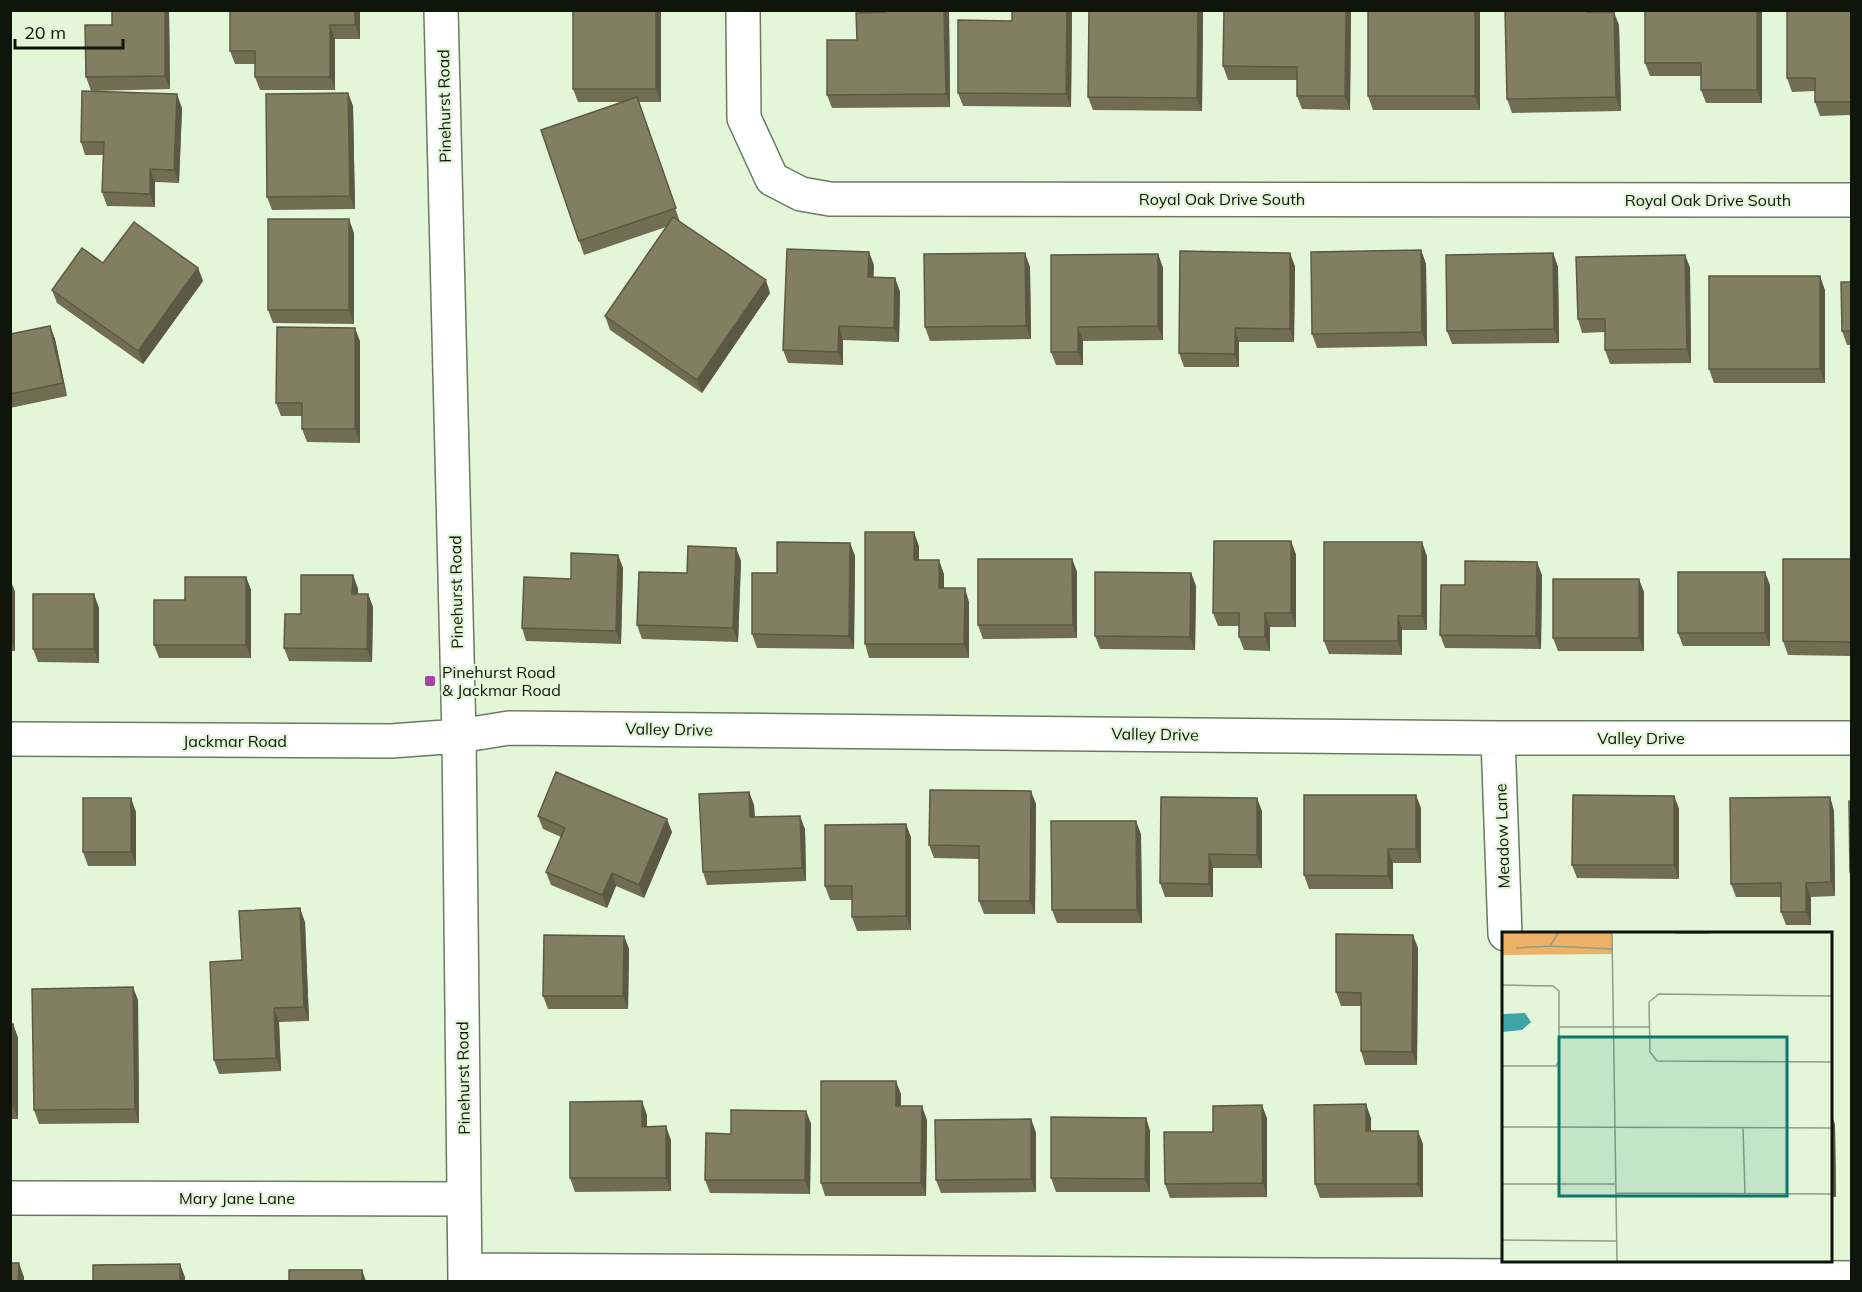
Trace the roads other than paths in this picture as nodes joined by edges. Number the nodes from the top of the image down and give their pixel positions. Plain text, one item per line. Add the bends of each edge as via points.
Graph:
1 (441, 10) edge
2 (743, 10) edge
3 (1851, 200) edge
4 (459, 736) junction
5 (1498, 738) junction
6 (1851, 738) edge
7 (10, 739) edge
8 (1505, 932) edge
9 (10, 1197) edge
10 (465, 1199) junction
11 (1517, 1268) edge
12 (465, 1276) edge
13 (1851, 1278) edge

1 - 4 street, Pinehurst Road
2 - 3 street, Royal Oak Drive South via 744,118 772,179 801,194 830,199
4 - 5 street, Valley Drive via 509,728
4 - 7 street, Jackmar Road via 392,741
4 - 10 street, Pinehurst Road
5 - 6 street, Valley Drive
5 - 8 street, Meadow Lane
9 - 10 street, Mary Jane Lane
10 - 12 street, Pinehurst Road
11 - 12 street
11 - 13 street

